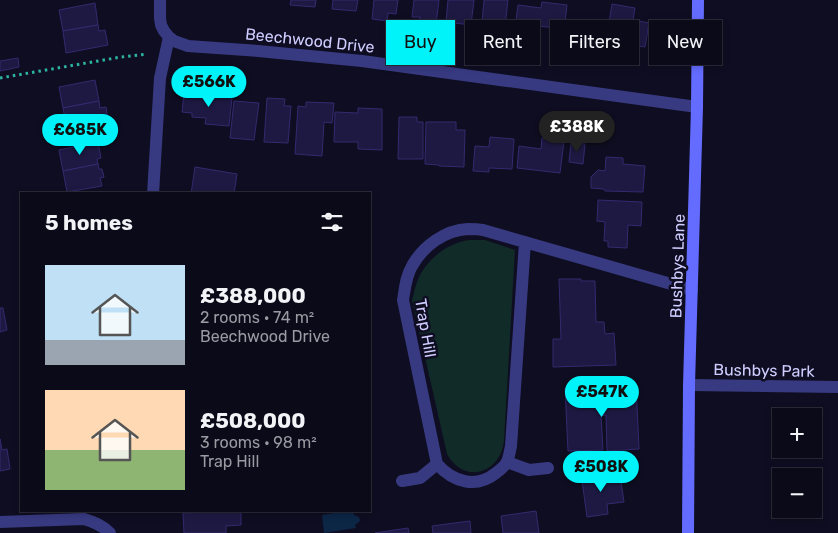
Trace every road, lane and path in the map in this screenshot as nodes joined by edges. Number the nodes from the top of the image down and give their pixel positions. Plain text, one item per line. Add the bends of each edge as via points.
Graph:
1 (160, 0) edge
2 (698, 0) edge
3 (169, 37) junction
4 (166, 52) junction
5 (0, 78) edge
6 (697, 108) junction
7 (153, 192) edge
8 (525, 242) junction
9 (692, 290) junction
10 (689, 385) junction
11 (838, 387) edge
12 (507, 462) junction
13 (436, 464) junction
14 (548, 468) dead end
15 (402, 481) dead end
16 (0, 522) edge
17 (110, 533) edge
18 (688, 533) edge

1 - 3 street via 161,24
2 - 6 street, Bushbys Lane
3 - 4 street
3 - 6 street, Beechwood Drive via 188,46 362,61
4 - 5 path
4 - 7 street via 160,78
6 - 9 street, Bushbys Lane
8 - 9 street, Trap Hill
8 - 12 street via 511,446
8 - 13 street, Trap Hill via 483,230 466,229 434,241 412,266 403,300
9 - 10 street, Bushbys Lane
10 - 11 street, Bushbys Park
10 - 18 street, Bushbys Lane
12 - 13 street via 492,476 472,482 452,477
12 - 14 street via 529,470
13 - 15 street via 420,478
16 - 17 street via 84,519 93,521

